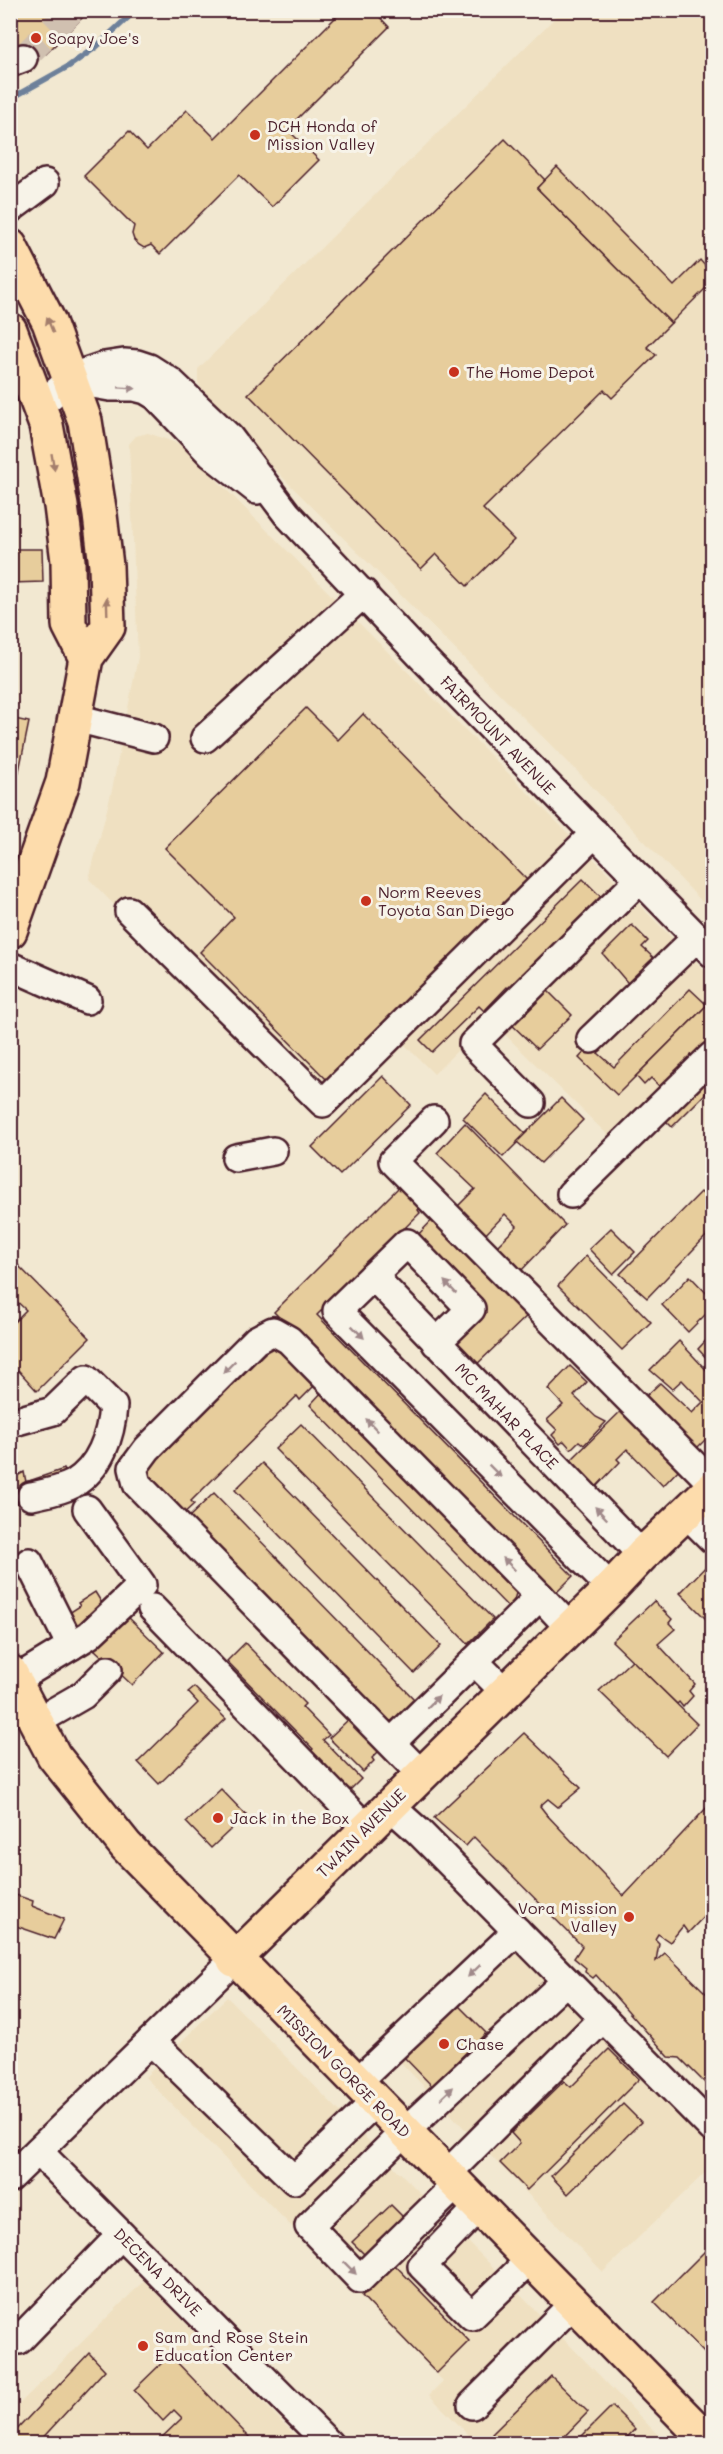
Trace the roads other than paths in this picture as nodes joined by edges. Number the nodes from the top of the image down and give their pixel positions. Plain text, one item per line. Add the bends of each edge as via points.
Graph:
1 (45, 183) dead end
2 (10, 209) edge
3 (10, 246) edge
4 (10, 330) edge
5 (19, 377) edge
6 (70, 380) junction
7 (39, 406) junction
8 (364, 593) junction
9 (86, 658) junction
10 (76, 718) junction
11 (154, 738) dead end
12 (205, 738) dead end
13 (596, 834) junction
14 (640, 879) junction
15 (129, 911) dead end
16 (10, 931) edge
17 (705, 945) edge
18 (10, 966) edge
19 (87, 1000) dead end
20 (591, 1039) dead end
21 (712, 1056) edge
22 (531, 1103) dead end
23 (434, 1120) dead end
24 (273, 1151) dead end
25 (236, 1158) dead end
26 (571, 1194) dead end
27 (373, 1276) junction
28 (436, 1343) junction
29 (10, 1423) edge
30 (712, 1483) edge
31 (712, 1488) edge
32 (21, 1497) edge
33 (87, 1509) dead end
34 (687, 1514) junction
35 (712, 1539) edge
36 (642, 1555) junction
37 (29, 1562) dead end
38 (611, 1588) junction
39 (540, 1596) junction
40 (152, 1608) dead end
41 (570, 1628) junction
42 (71, 1646) junction
43 (474, 1662) junction
44 (108, 1670) dead end
45 (13, 1676) edge
46 (505, 1692) junction
47 (36, 1722) junction
48 (391, 1743) junction
49 (421, 1774) junction
50 (389, 1805) junction
51 (366, 1828) junction
52 (517, 1931) junction
53 (234, 1960) junction
54 (566, 1981) junction
55 (603, 2018) junction
56 (151, 2041) junction
57 (366, 2093) junction
58 (712, 2128) edge
59 (404, 2132) junction
60 (38, 2151) junction
61 (10, 2178) edge
62 (451, 2180) junction
63 (478, 2208) junction
64 (121, 2235) junction
65 (530, 2260) junction
66 (573, 2304) junction
67 (19, 2340) dead end
68 (472, 2405) dead end
69 (329, 2444) edge
70 (711, 2444) edge

1 - 2 street
6 -> 3 main road via 49,321
4 - 5 main road
5 - 7 main road
6 - 7 street
6 - 8 street, FAIRMOUNT AVENUE via 134,387 156,396 211,454 287,514
9 -> 6 main road via 108,627 105,566 84,421
7 -> 9 main road via 61,506 68,561 69,625
8 - 12 street
8 - 13 street, FAIRMOUNT AVENUE
9 - 10 main road
10 - 11 street
10 - 16 main road via 63,782
13 - 14 street, FAIRMOUNT AVENUE
13 - 15 street via 323,1103
14 - 17 street, FAIRMOUNT AVENUE
14 - 22 street via 473,1044
17 - 20 street
18 - 19 street
21 - 26 street
23 - 30 street via 393,1161
24 - 25 street
27 - 28 street, MC MAHAR PLACE
28 -> 27 street via 471,1309 407,1243
27 -> 38 street via 337,1311
36 -> 28 street, MC MAHAR PLACE
29 - 32 street via 53,1411 86,1379 113,1406 110,1432 100,1457 90,1469 75,1483 61,1489
31 - 34 main road, TWAIN AVENUE
33 - 42 street via 142,1585
34 - 35 street
34 - 36 main road, TWAIN AVENUE
36 - 38 main road, TWAIN AVENUE
37 - 42 street
38 - 41 main road, TWAIN AVENUE
39 - 41 street
39 - 43 street
39 -> 48 street via 289,1340 273,1331 256,1340 147,1449 133,1468 137,1484
40 - 51 street
41 - 46 main road, TWAIN AVENUE
42 - 45 street
43 - 46 street
48 -> 43 street
44 - 47 street via 83,1695
45 - 47 main road, MISSION GORGE ROAD
46 - 49 main road, TWAIN AVENUE
47 - 53 main road, MISSION GORGE ROAD via 54,1756 126,1846
48 - 49 street
49 - 50 main road, TWAIN AVENUE
50 - 51 main road, TWAIN AVENUE
50 - 52 street
51 - 53 main road, TWAIN AVENUE
52 - 54 street
52 -> 57 street
53 - 56 street, TWAIN AVENUE
53 - 57 main road, MISSION GORGE ROAD
54 - 55 street
59 -> 54 street
55 - 58 street
55 - 62 street
56 - 57 street via 294,2180
56 - 60 street, TWAIN AVENUE
57 - 59 main road, MISSION GORGE ROAD
59 - 62 main road, MISSION GORGE ROAD
59 -> 62 street via 309,2226 360,2279
60 - 61 street, TWAIN AVENUE
60 - 64 street, DECENA DRIVE
62 - 63 main road, MISSION GORGE ROAD
63 - 65 main road, MISSION GORGE ROAD
63 - 65 street via 422,2266 463,2308 472,2316
64 - 67 street
64 - 69 street, DECENA DRIVE
65 - 66 main road, MISSION GORGE ROAD
66 - 68 street
66 - 70 main road, MISSION GORGE ROAD

